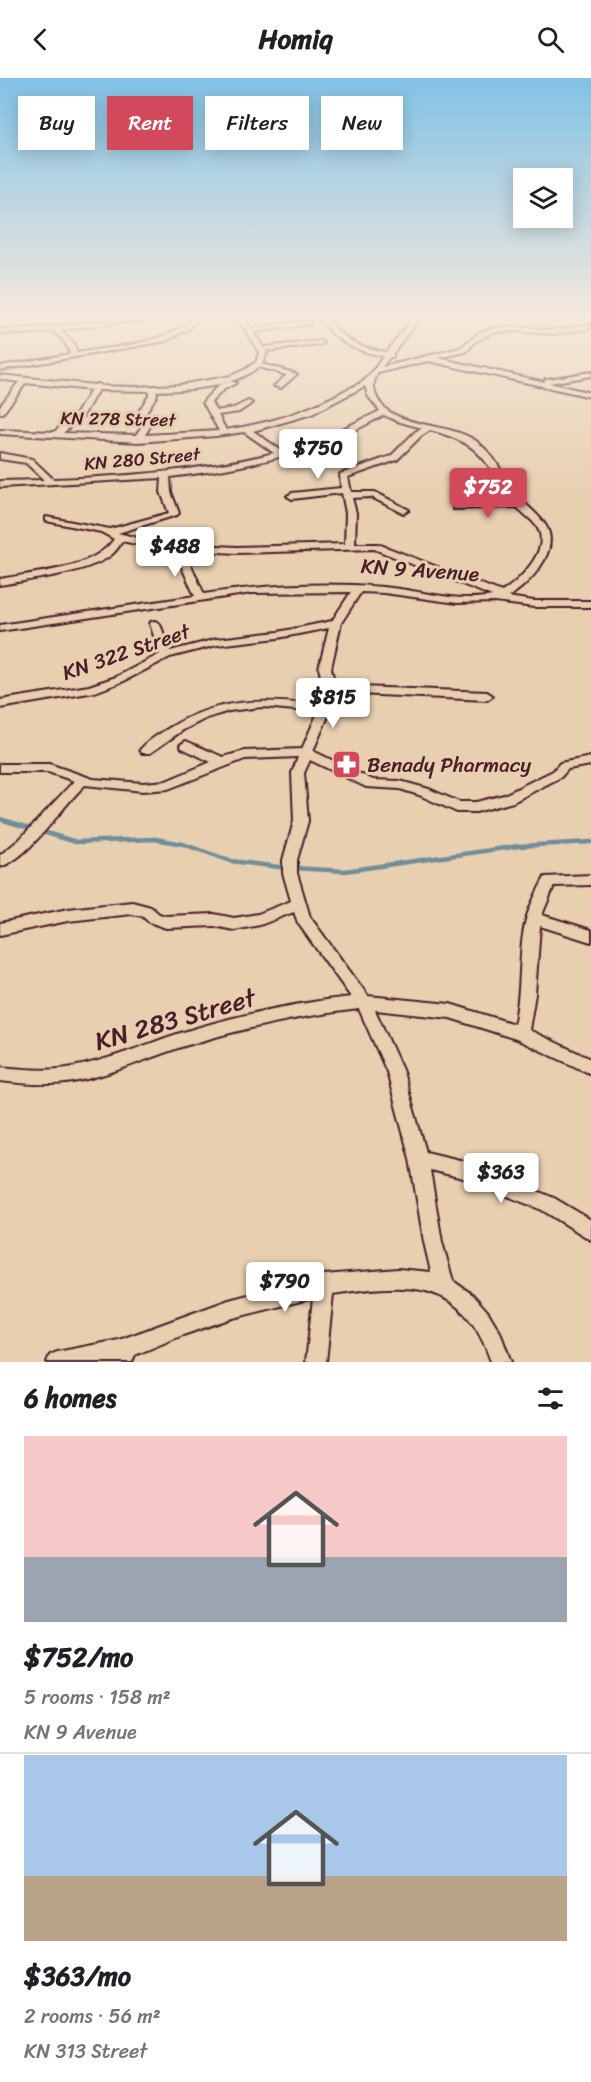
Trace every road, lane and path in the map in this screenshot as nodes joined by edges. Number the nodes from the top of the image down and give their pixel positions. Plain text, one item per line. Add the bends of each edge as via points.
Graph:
1 (291, 376) edge
2 (372, 376) joint
3 (510, 376) edge
4 (581, 376) edge
5 (0, 377) edge
6 (240, 377) joint
7 (24, 381) junction
8 (534, 381) junction
9 (97, 386) junction
10 (278, 386) dead end
11 (152, 389) junction
12 (591, 395) edge
13 (248, 403) dead end
14 (0, 411) edge
15 (384, 412) junction
16 (213, 414) junction
17 (244, 428) junction
18 (428, 428) junction
19 (223, 431) junction
20 (0, 432) edge
21 (57, 434) junction
22 (138, 439) junction
23 (280, 453) junction
24 (0, 456) edge
25 (166, 477) junction
26 (51, 482) junction
27 (0, 484) edge
28 (347, 492) junction
29 (292, 496) dead end
30 (519, 504) junction
31 (456, 507) dead end
32 (404, 510) dead end
33 (49, 519) dead end
34 (108, 533) junction
35 (120, 538) junction
36 (178, 547) junction
37 (350, 547) junction
38 (0, 582) edge
39 (358, 589) junction
40 (200, 596) junction
41 (499, 598) junction
42 (591, 604) edge
43 (336, 623) junction
44 (155, 624) dead end
45 (0, 628) edge
46 (166, 655) junction
47 (330, 689) junction
48 (487, 696) dead end
49 (0, 704) edge
50 (325, 709) junction
51 (186, 745) dead end
52 (146, 750) dead end
53 (306, 753) junction
54 (591, 760) edge
55 (222, 762) junction
56 (0, 768) edge
57 (84, 779) junction
58 (0, 862) edge
59 (591, 880) edge
60 (300, 903) junction
61 (533, 918) junction
62 (0, 930) edge
63 (591, 936) edge
64 (364, 1002) junction
65 (520, 1033) junction
66 (591, 1067) edge
67 (0, 1074) edge
68 (419, 1159) junction
69 (591, 1231) edge
70 (324, 1285) junction
71 (445, 1287) junction
72 (123, 1358) edge
73 (57, 1362) edge
74 (316, 1362) edge
75 (501, 1362) edge

1 - 10 street
2 - 15 street via 371,393
2 - 17 street, KN 278 Street via 303,415
3 - 8 street
4 - 8 street
5 - 7 street
6 - 11 street
6 - 16 street via 212,394 207,402
7 - 9 street
7 - 14 street
8 - 12 street
9 - 11 street
9 - 21 street via 80,414
11 - 22 street via 153,395 138,419 149,421
13 - 16 street via 236,410
15 - 18 street, KN 9 Avenue
15 - 23 street, KN 280 Street via 336,436
16 - 19 street
17 - 19 street, KN 278 Street
17 - 23 street
18 - 28 street via 394,458 343,476
18 - 30 street, KN 9 Avenue via 472,442
19 - 22 street, KN 278 Street
20 - 21 street, KN 278 Street
21 - 22 street, KN 278 Street
23 - 25 street, KN 280 Street
24 - 26 street via 29,461
25 - 26 street, KN 280 Street
25 - 34 street via 172,515
26 - 27 street, KN 280 Street
28 - 29 street
28 - 32 street via 372,494
28 - 37 street
30 - 31 street
30 - 41 street, KN 9 Avenue via 535,518 546,537 528,578
33 - 34 street
34 - 35 street
35 - 36 street
35 - 38 street via 109,552 76,566
36 - 37 street
36 - 40 street
37 - 41 street via 375,546
39 - 40 street, KN 9 Avenue via 293,588
39 - 41 street, KN 9 Avenue
39 - 43 street
40 - 45 street, KN 9 Avenue
41 - 42 street via 534,604
43 - 46 street, KN 322 Street via 217,642
43 - 47 street via 326,668
44 - 46 street
46 - 49 street, KN 322 Street via 91,689
47 - 48 street
47 - 50 street
50 - 52 street via 262,705 227,708 169,731
50 - 53 street
51 - 55 street
53 - 54 street via 371,784 400,785 457,807 508,799 557,774 564,766
53 - 55 street via 245,755
53 - 60 street via 298,773 301,821 290,860
55 - 57 street via 168,785 142,787
56 - 57 street via 49,768
57 - 58 street via 64,795 25,845
59 - 61 street via 550,881
60 - 62 street via 260,919 234,924 214,920 166,922 132,908 68,915
60 - 64 street via 303,919
61 - 63 street
61 - 65 street via 527,966 528,1002
64 - 65 street, KN 283 Street via 450,1011
64 - 67 street, KN 283 Street via 319,1007 227,1027 71,1075
64 - 68 street via 394,1072
65 - 66 street, KN 283 Street
68 - 69 street via 464,1170 548,1204
68 - 71 street
70 - 71 street via 393,1278 422,1279
70 - 72 street via 226,1310
70 - 74 street
71 - 75 street via 482,1318
72 - 73 street

